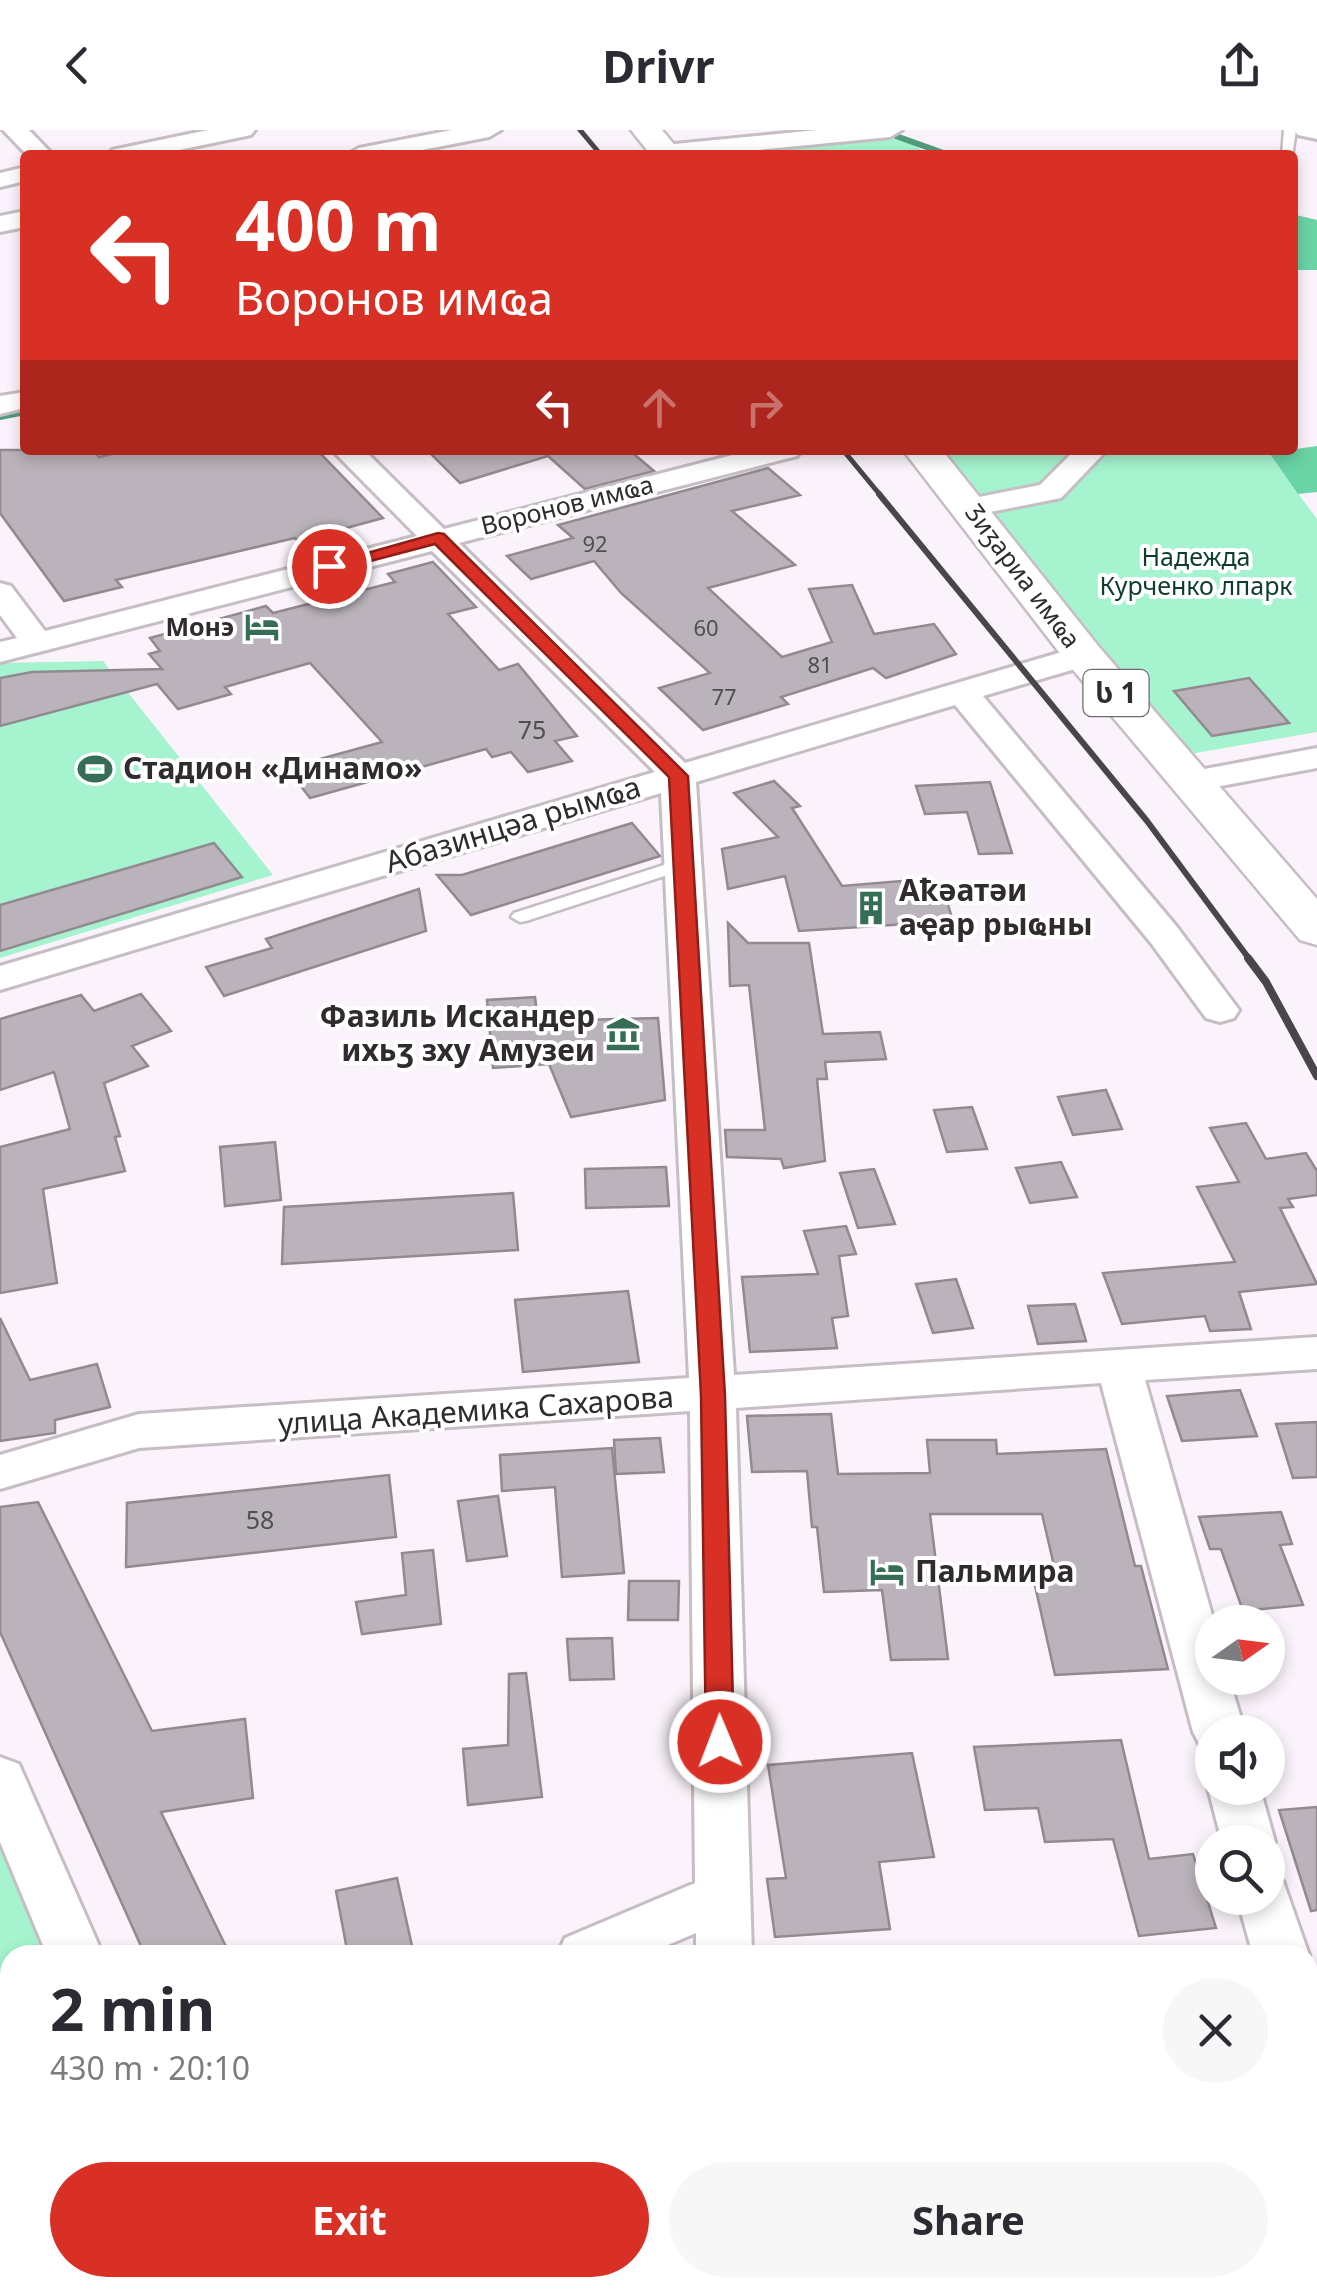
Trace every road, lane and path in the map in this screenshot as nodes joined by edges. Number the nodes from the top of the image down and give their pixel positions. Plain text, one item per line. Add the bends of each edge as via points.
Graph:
1 (15, 130) edge
2 (242, 130) edge
3 (489, 130) edge
4 (1306, 130) edge
5 (886, 131) edge
6 (1317, 132) edge
7 (659, 146) edge
8 (36, 150) edge
9 (144, 150) edge
10 (384, 150) edge
11 (352, 455) edge
12 (767, 455) edge
13 (926, 455) edge
14 (1087, 455) edge
15 (970, 507) junction
16 (438, 538) junction
17 (0, 593) edge
18 (37, 643) junction
19 (0, 652) edge
20 (1084, 656) junction
21 (962, 692) junction
22 (1317, 758) edge
23 (678, 776) junction
24 (1194, 781) junction
25 (683, 864) junction
26 (520, 917) dead end
27 (1316, 927) edge
28 (0, 978) edge
29 (1220, 1010) dead end
30 (1317, 1354) edge
31 (1119, 1366) junction
32 (713, 1396) junction
33 (0, 1472) edge
34 (1213, 1715) edge
35 (6, 1811) edge
36 (724, 1896) junction
37 (1269, 1915) edge
38 (70, 1945) edge
39 (609, 1945) edge
40 (724, 1945) edge
41 (1278, 1945) edge

1 - 8 street
2 - 9 street
3 - 10 street
4 - 6 street
5 - 7 street
11 - 16 street
12 - 16 street, Воронов имҩа
13 - 15 highway, Ӡиӡариа имҩа / ს 1
14 - 15 street via 1050,492
15 - 20 highway, Ӡиӡариа имҩа / ს 1
16 - 18 street, Воронов имҩа
16 - 23 street
17 - 18 street
18 - 19 street, Воронов имҩа
20 - 21 street, Абазинцәа рымҩа
20 - 24 highway, Ӡиӡариа имҩа / ს 1
21 - 23 street, Абазинцәа рымҩа
21 - 29 street
22 - 24 street
23 - 25 street
23 - 28 street, Абазинцәа рымҩа
24 - 27 highway, Ӡиӡариа имҩа / ს 1
25 - 26 lane
25 - 32 street
30 - 31 street, улица Академика Сахарова
31 - 32 street, улица Академика Сахарова
31 - 34 street
32 - 33 street, улица Академика Сахарова via 139,1431
32 - 36 street
35 - 38 street
36 - 39 street
36 - 40 street
37 - 41 street

